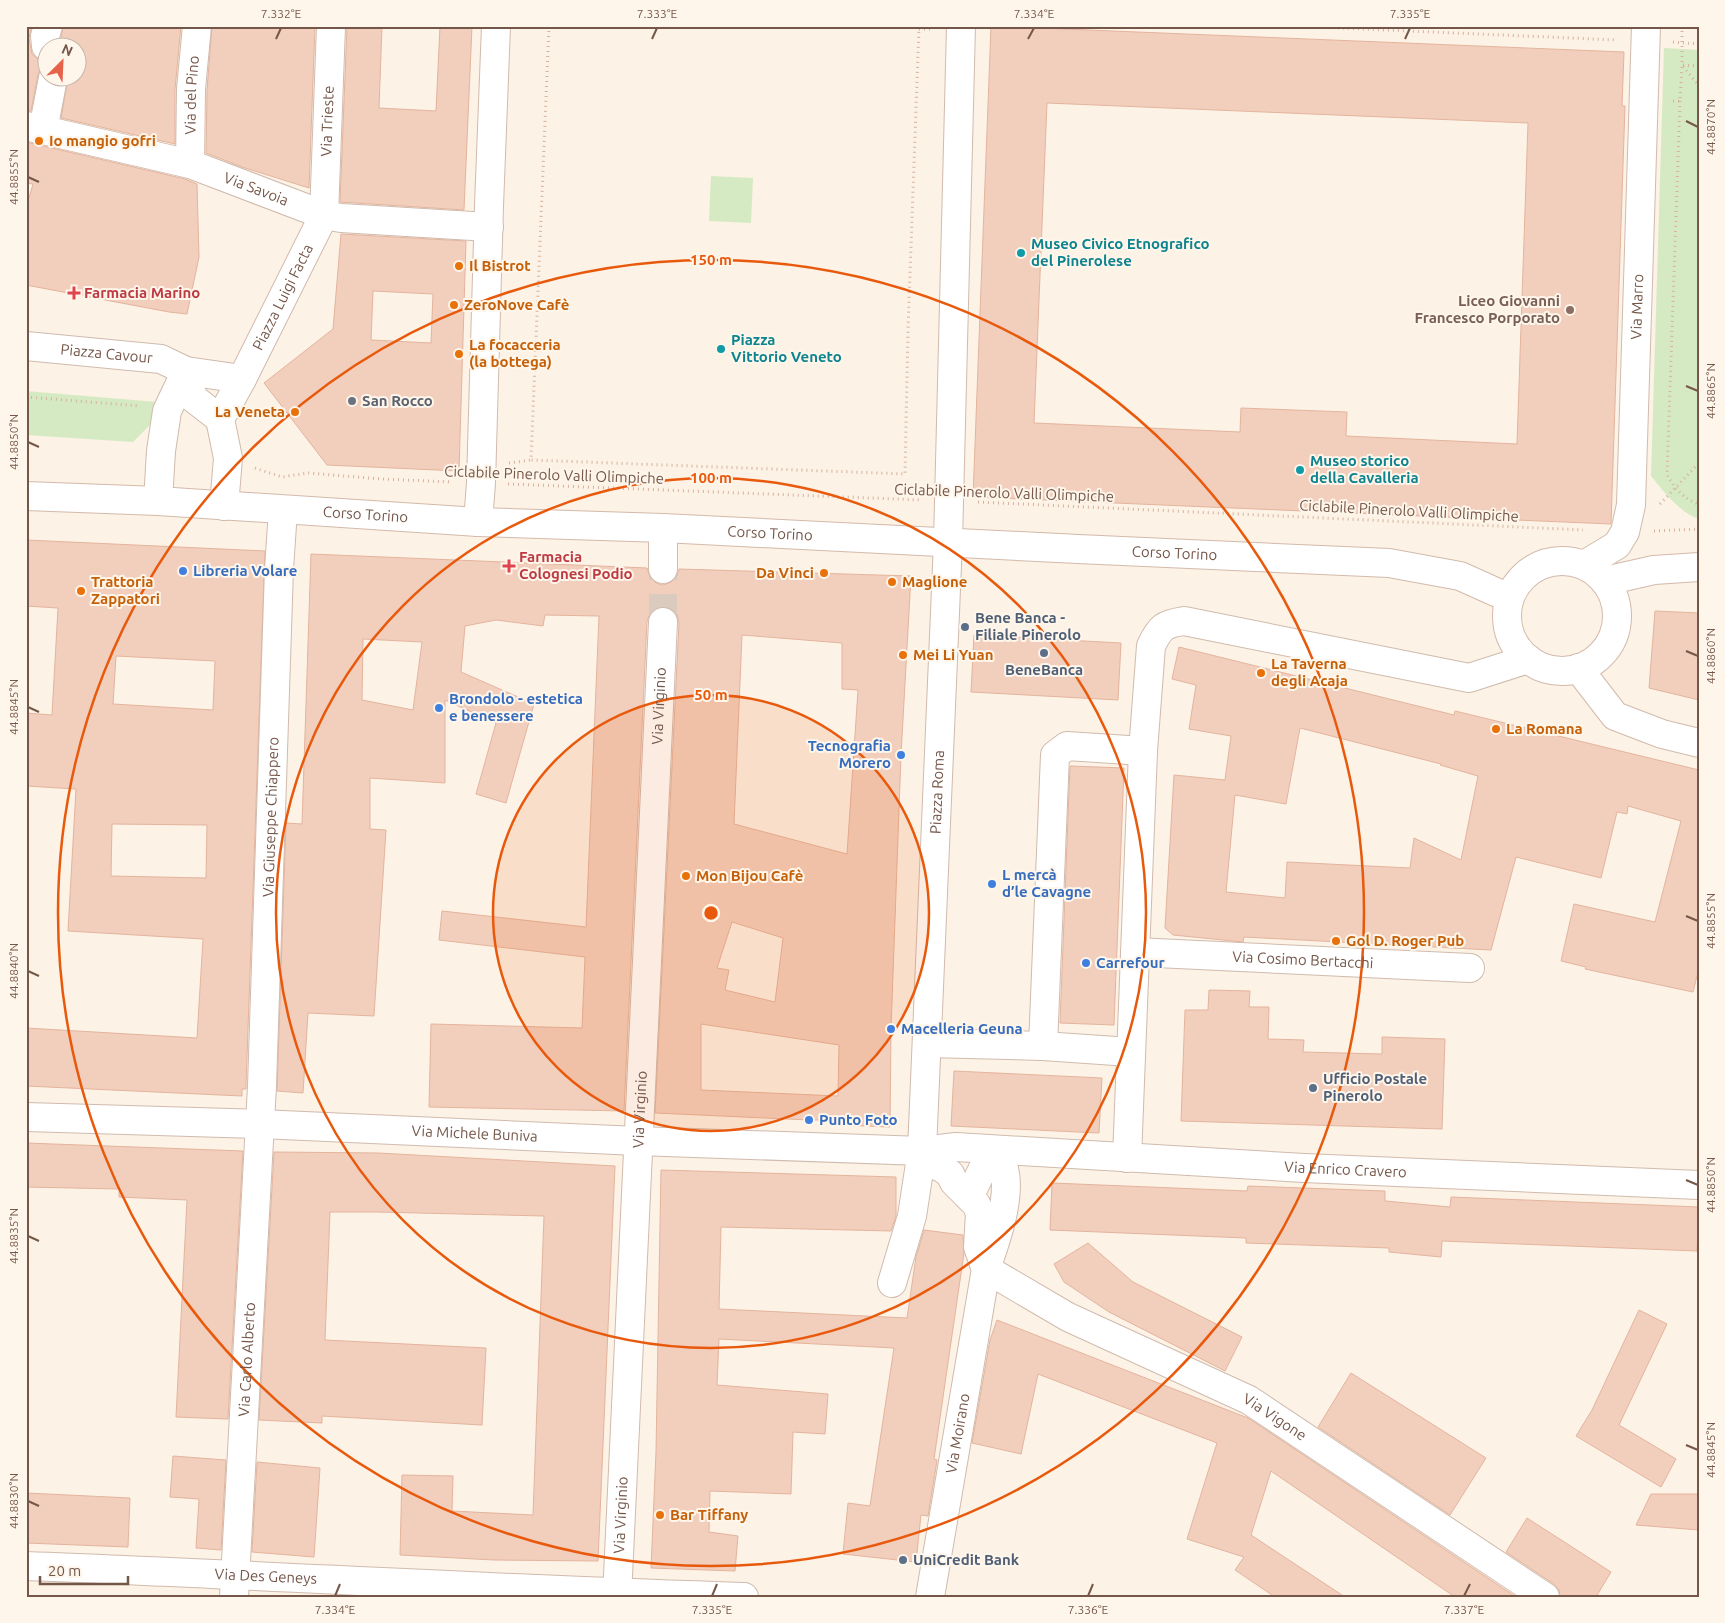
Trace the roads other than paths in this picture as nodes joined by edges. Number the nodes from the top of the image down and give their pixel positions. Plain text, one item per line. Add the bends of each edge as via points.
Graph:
1 (197, 26) edge
2 (331, 26) edge
3 (496, 26) edge
4 (961, 26) edge
5 (1646, 33) edge
6 (49, 88) edge
7 (35, 128) edge
8 (190, 164) junction
9 (324, 215) junction
10 (489, 227) junction
11 (26, 346) edge
12 (186, 371) junction
13 (242, 379) junction
14 (220, 419) junction
15 (26, 496) edge
16 (158, 501) junction
17 (224, 506) junction
18 (283, 510) junction
19 (478, 522) junction
20 (663, 528) junction
21 (948, 542) junction
22 (1699, 567) edge
23 (663, 568) tunnel mouth
24 (1594, 573) junction
25 (1510, 598) junction
26 (662, 622) tunnel mouth
27 (1528, 659) junction
28 (1578, 668) junction
29 (1699, 743) edge
30 (1143, 751) junction
31 (1135, 952) junction
32 (1470, 968) dead end
33 (927, 1043) junction
34 (1043, 1046) junction
35 (1130, 1052) junction
36 (26, 1118) edge
37 (260, 1124) junction
38 (638, 1141) junction
39 (992, 1150) junction
40 (922, 1151) junction
41 (1127, 1158) junction
42 (1699, 1185) edge
43 (969, 1197) junction
44 (986, 1269) junction
45 (892, 1283) dead end
46 (26, 1566) edge
47 (235, 1586) edge
48 (617, 1595) edge
49 (744, 1597) edge
50 (930, 1597) edge
51 (1545, 1597) edge

1 - 8 street, Via del Pino via 191,89
2 - 9 street, Via Trieste
3 - 10 street
4 - 21 street
5 - 24 street, Via Marro via 1632,492 1626,532
6 - 7 street
7 - 8 street, Via Savoia
8 - 9 street, Via Savoia
9 - 10 street, Via Savoia
9 - 13 street, Piazza Luigi Facta
10 - 19 street
11 - 12 street, Piazza Cavour via 161,359
12 - 13 street
12 - 14 street via 193,398
12 - 16 street via 167,411
13 - 14 street, Piazza Luigi Facta
14 - 17 street via 228,458
15 - 16 street, Corso Torino
16 - 17 street, Corso Torino
17 - 18 street, Corso Torino
18 - 19 street, Corso Torino
18 - 37 street, Via Giuseppe Chiappero
19 - 20 street, Corso Torino
20 - 21 street, Corso Torino
20 - 23 street
21 - 25 street, Corso Torino via 1389,563 1460,576
21 - 33 street, Piazza Roma
22 - 24 street
24 - 25 street via 1566,560 1548,562 1532,569 1518,581
24 - 28 street via 1614,596 1615,632 1607,648 1594,661
25 - 27 street via 1506,614 1508,631
26 - 38 street, Via Virginio
27 - 28 street via 1543,668 1560,671
27 - 30 street via 1469,678 1184,620 1164,625 1151,646
28 - 29 street via 1615,716 1662,734
30 - 31 street
30 - 34 street via 1067,746 1055,755
31 - 32 street, Via Cosimo Bertacchi
31 - 35 street
33 - 34 street
33 - 40 street, Piazza Roma
34 - 35 street
35 - 41 street
36 - 37 street, Via Michele Buniva
37 - 38 street, Via Michele Buniva
37 - 47 street, Via Carlo Alberto
38 - 40 street, Via Michele Buniva
38 - 48 street, Via Virginio
39 - 40 street, Via Michele Buniva via 956,1148
39 - 41 street, Via Enrico Cravero
39 - 43 street
39 - 44 street, Via Moirano via 1003,1166 1005,1202 999,1233
40 - 43 street, Via Moirano via 926,1162 950,1174
40 - 45 street via 912,1216
41 - 42 street, Via Enrico Cravero
43 - 44 street, Via Moirano via 980,1213 978,1247
44 - 50 street, Via Moirano
44 - 51 street, Via Vigone via 1068,1317 1249,1400
46 - 47 street, Via Des Geneys
47 - 48 street, Via Des Geneys
48 - 49 street, Via Des Geneys

